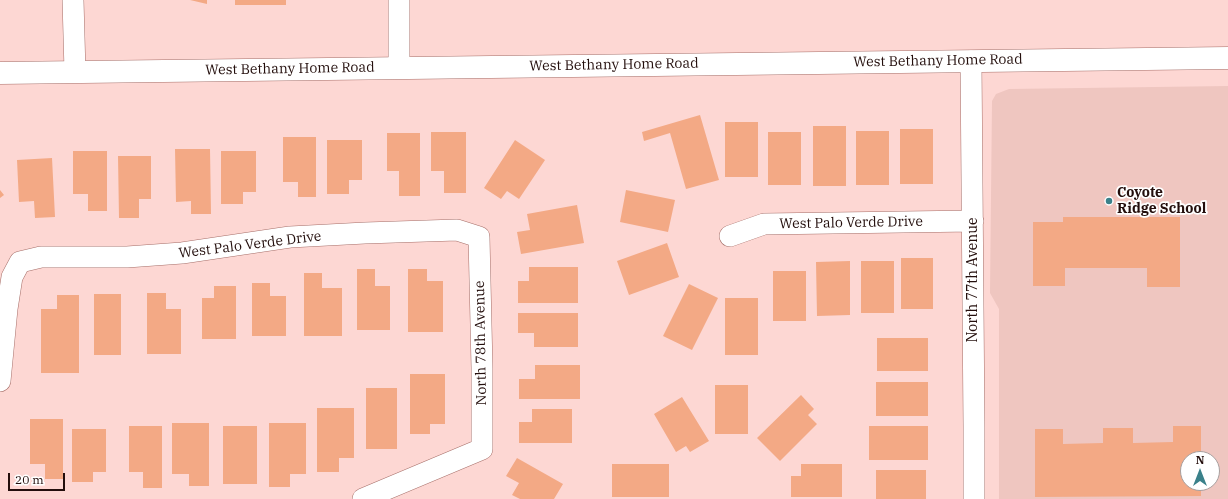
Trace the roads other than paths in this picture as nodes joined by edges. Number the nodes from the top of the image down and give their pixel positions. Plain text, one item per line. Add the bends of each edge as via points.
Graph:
1 (398, 0) edge
2 (70, 1) edge
3 (1228, 58) edge
4 (971, 61) junction
5 (398, 67) junction
6 (0, 72) edge
7 (75, 72) junction
8 (973, 220) junction
9 (730, 236) dead end
10 (479, 237) joint
11 (0, 381) edge
12 (363, 499) edge
13 (974, 499) edge

1 - 5 street
2 - 7 street
3 - 4 main road, West Bethany Home Road
4 - 5 main road, West Bethany Home Road
4 - 8 street, North 77th Avenue
5 - 7 main road, West Bethany Home Road
6 - 7 main road, West Bethany Home Road
8 - 9 street, West Palo Verde Drive via 764,224
8 - 13 street, North 77th Avenue
10 - 11 street, West Palo Verde Drive via 457,230 320,235 182,253 128,257 42,257 20,262 12,277
10 - 12 street, North 78th Avenue via 482,449

